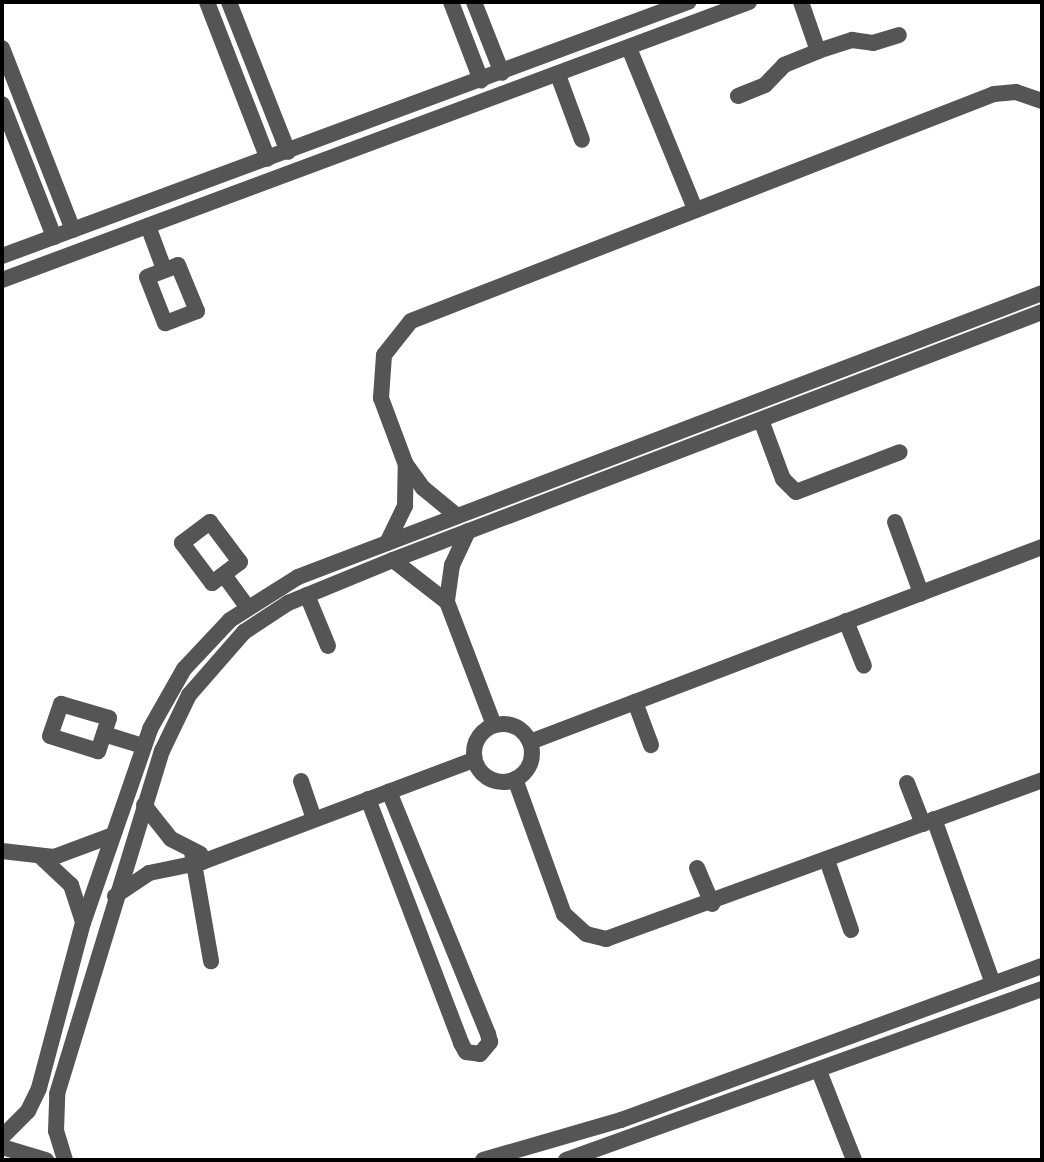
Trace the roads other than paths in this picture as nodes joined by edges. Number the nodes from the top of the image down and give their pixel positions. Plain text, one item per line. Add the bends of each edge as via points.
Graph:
1 (207, 2) edge
2 (229, 2) edge
3 (451, 2) edge
4 (474, 2) edge
5 (688, 2) edge
6 (749, 2) edge
7 (801, 2) edge
8 (241, 31) junction
9 (899, 35) dead end
10 (222, 39) junction
11 (2, 48) edge
12 (629, 48) junction
13 (818, 51) junction
14 (502, 73) junction
15 (558, 75) junction
16 (481, 80) junction
17 (738, 96) dead end
18 (1042, 101) edge
19 (2, 104) edge
20 (412, 107) junction
21 (28, 116) junction
22 (9, 123) junction
23 (420, 127) junction
24 (582, 140) dead end
25 (288, 152) junction
26 (268, 159) junction
27 (695, 209) junction
28 (148, 226) junction
29 (73, 230) junction
30 (54, 237) junction
31 (2, 256) edge
32 (164, 269) dead end
33 (2, 280) edge
34 (1042, 293) edge
35 (1042, 312) edge
36 (761, 420) junction
37 (900, 452) dead end
38 (406, 465) junction
39 (512, 496) junction
40 (519, 513) junction
41 (457, 516) junction
42 (895, 522) dead end
43 (468, 531) junction
44 (387, 543) junction
45 (1042, 547) edge
46 (393, 560) junction
47 (224, 575) dead end
48 (921, 593) junction
49 (307, 595) junction
50 (447, 602) junction
51 (247, 607) junction
52 (846, 621) junction
53 (328, 646) dead end
54 (864, 666) dead end
55 (635, 702) junction
56 (494, 725) junction
57 (104, 734) dead end
58 (530, 742) junction
59 (651, 745) dead end
60 (143, 746) junction
61 (474, 760) junction
62 (515, 779) junction
63 (1042, 780) edge
64 (301, 781) dead end
65 (907, 783) dead end
66 (389, 791) junction
67 (368, 799) junction
68 (144, 805) junction
69 (314, 819) junction
70 (928, 821) junction
71 (113, 835) junction
72 (2, 851) edge
73 (42, 858) junction
74 (194, 858) junction
75 (827, 860) junction
76 (697, 868) dead end
77 (115, 896) junction
78 (712, 904) junction
79 (83, 923) junction
80 (851, 930) dead end
81 (211, 961) dead end
82 (1042, 966) edge
83 (993, 984) junction
84 (1042, 989) edge
85 (767, 1066) junction
86 (819, 1071) junction
87 (775, 1087) junction
88 (39, 1088) junction
89 (57, 1094) junction
90 (2, 1137) edge
91 (2, 1147) edge
92 (46, 1160) edge
93 (65, 1160) edge
94 (483, 1160) edge
95 (566, 1160) edge
96 (854, 1160) edge

1 - 10 street
2 - 8 street
3 - 16 street
4 - 14 street
5 - 14 street
6 - 12 street
7 - 13 street
8 - 10 street
8 - 25 street
9 - 13 street via 873,43 852,40
10 - 26 street
11 - 21 street
12 - 15 street
12 - 27 street
13 - 17 street via 784,65 765,85
14 - 16 street
15 - 23 street
15 - 24 street
16 - 20 street
18 - 27 street via 1016,92 994,94
19 - 22 street
20 - 23 street
20 - 25 street
21 - 22 street
21 - 29 street
22 - 30 street
23 - 28 street
25 - 26 street
26 - 29 street
27 - 38 street via 420,316 402,328 384,355 379,388
28 - 32 street
28 - 33 street
29 - 30 street
30 - 31 street
34 - 39 street
35 - 36 street
36 - 37 street via 783,479 796,492
36 - 40 street
38 - 41 street via 423,488
38 - 44 street via 405,506
39 - 40 street
39 - 41 street
40 - 43 street
41 - 44 street
42 - 48 street
43 - 46 street
43 - 50 street via 452,565
44 - 51 street via 298,577
45 - 48 street
46 - 49 street
46 - 50 street
47 - 51 street
48 - 52 street
49 - 53 street
49 - 68 street via 244,632 201,678 169,732
50 - 56 street
51 - 60 street via 184,669
52 - 54 street
52 - 55 street
55 - 58 street
55 - 59 street
56 - 58 street via 515,726
56 - 61 street via 477,738
57 - 60 street
58 - 62 street via 530,763
60 - 71 street
61 - 62 street via 493,781
61 - 66 street
62 - 78 street via 564,914 578,929 616,938
63 - 70 street
64 - 69 street
65 - 70 street
66 - 67 street
66 - 67 street via 488,1034 490,1042 480,1054 466,1052 461,1043
67 - 69 street
68 - 74 street
68 - 77 street
69 - 74 street via 214,856
70 - 75 street
70 - 83 street
71 - 73 street via 79,852
71 - 79 street
72 - 73 street
73 - 79 street via 71,885
74 - 77 street via 149,873
74 - 81 street
75 - 78 street
75 - 80 street
76 - 78 street
77 - 89 street
79 - 88 street
82 - 83 street
83 - 85 street
84 - 86 street
85 - 87 street
85 - 94 street via 575,1136
86 - 87 street
86 - 96 street
87 - 95 street
88 - 89 street
88 - 90 street via 28,1111
89 - 93 street via 56,1131
91 - 92 street

